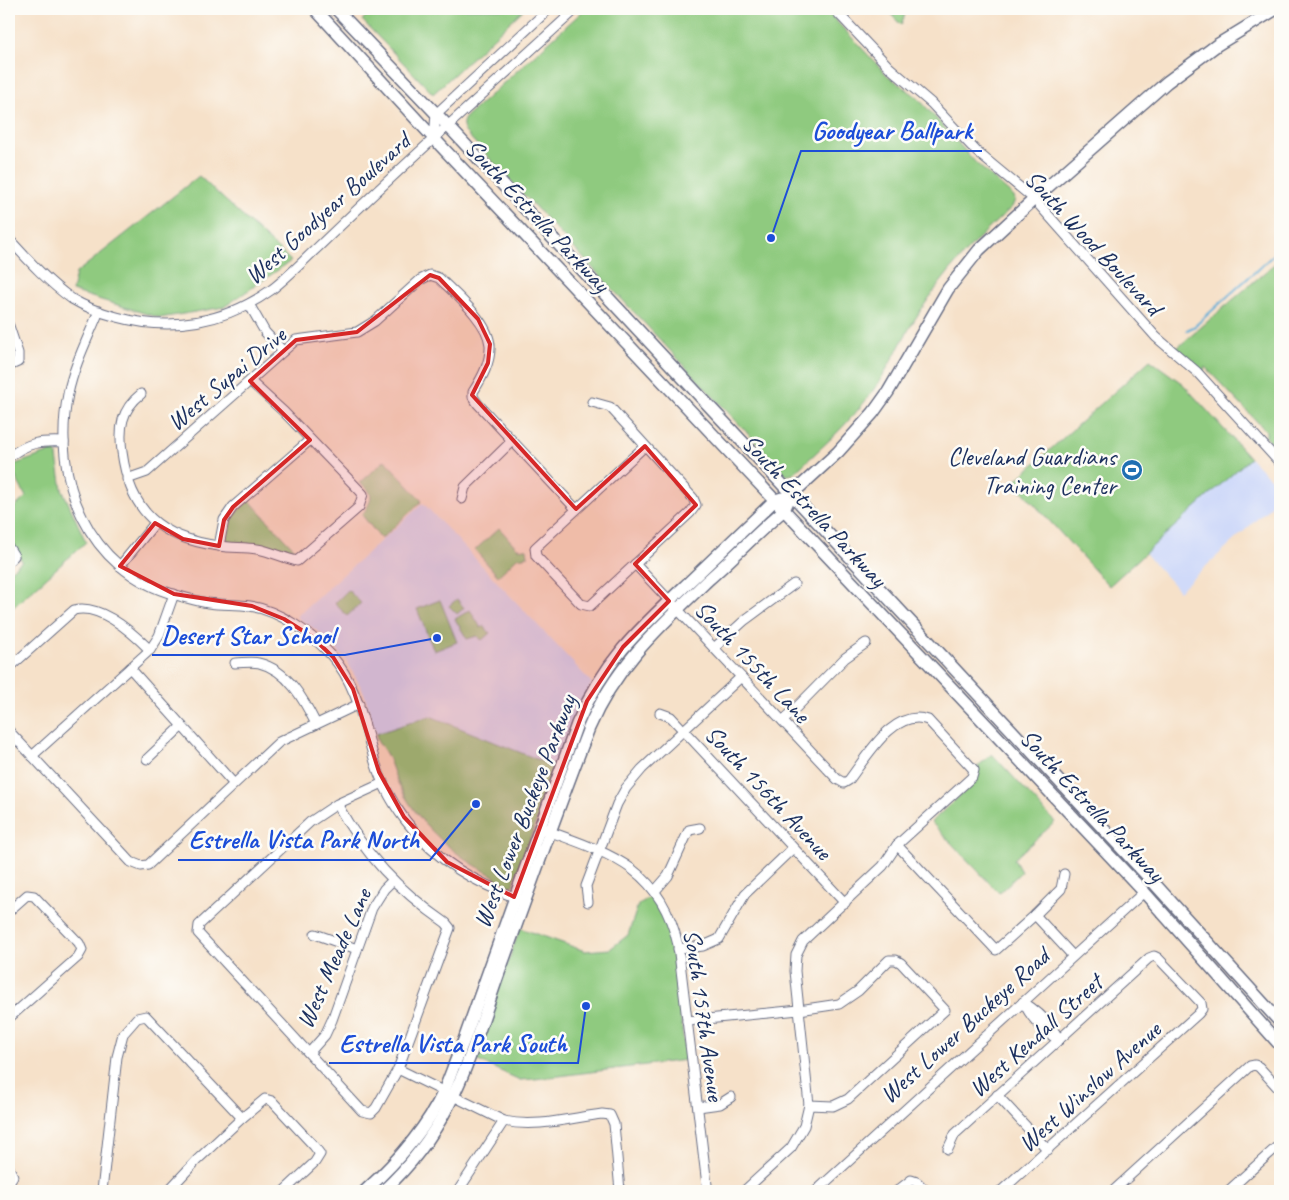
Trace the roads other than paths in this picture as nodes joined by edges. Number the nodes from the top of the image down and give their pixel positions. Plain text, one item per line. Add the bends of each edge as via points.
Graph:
1 (316, 9) edge
2 (336, 9) edge
3 (548, 9) edge
4 (576, 9) edge
5 (834, 9) edge
6 (1276, 9) edge
7 (436, 114) junction
8 (448, 126) junction
9 (434, 138) junction
10 (1034, 199) junction
11 (9, 240) edge
12 (249, 304) junction
13 (99, 312) junction
14 (9, 326) edge
15 (283, 351) junction
16 (9, 366) edge
17 (250, 381) junction
18 (140, 394) dead end
19 (592, 402) dead end
20 (310, 440) junction
21 (512, 441) junction
22 (64, 442) junction
23 (645, 446) junction
24 (9, 457) edge
25 (1280, 463) edge
26 (127, 480) junction
27 (791, 495) junction
28 (462, 499) dead end
29 (776, 500) junction
30 (576, 510) junction
31 (784, 510) junction
32 (155, 523) junction
33 (219, 546) junction
34 (9, 548) edge
35 (11, 559) edge
36 (635, 564) junction
37 (120, 566) junction
38 (794, 584) dead end
39 (174, 594) junction
40 (674, 605) junction
41 (866, 643) dead end
42 (714, 648) junction
43 (150, 650) junction
44 (235, 663) dead end
45 (9, 668) edge
46 (130, 668) junction
47 (741, 677) junction
48 (359, 704) junction
49 (660, 713) dead end
50 (783, 722) junction
51 (316, 724) junction
52 (182, 726) junction
53 (684, 730) junction
54 (9, 731) edge
55 (32, 756) junction
56 (147, 759) dead end
57 (383, 782) junction
58 (234, 784) junction
59 (337, 804) junction
60 (539, 828) junction
61 (700, 828) dead end
62 (551, 832) junction
63 (897, 845) junction
64 (793, 848) junction
65 (600, 852) junction
66 (1064, 874) dead end
67 (393, 880) junction
68 (1154, 883) junction
69 (655, 891) junction
70 (1144, 892) junction
71 (514, 897) junction
72 (526, 902) junction
73 (588, 902) dead end
74 (845, 904) junction
75 (9, 911) edge
76 (1035, 915) junction
77 (315, 934) dead end
78 (678, 949) junction
79 (357, 950) junction
80 (1073, 956) junction
81 (1023, 1002) junction
82 (1202, 1009) joint
83 (799, 1010) junction
84 (9, 1018) edge
85 (687, 1021) junction
86 (1280, 1022) edge
87 (1059, 1040) junction
88 (1280, 1045) edge
89 (309, 1053) junction
90 (398, 1069) junction
91 (1280, 1090) edge
92 (449, 1093) junction
93 (998, 1095) junction
94 (731, 1097) dead end
95 (808, 1105) junction
96 (698, 1108) junction
97 (242, 1118) junction
98 (504, 1121) junction
99 (1279, 1147) edge
100 (948, 1149) dead end
101 (1048, 1150) junction
102 (291, 1189) edge
103 (102, 1191) edge
104 (168, 1191) edge
105 (366, 1191) edge
106 (383, 1191) edge
107 (458, 1191) edge
108 (620, 1191) edge
109 (709, 1191) edge
110 (744, 1191) edge
111 (816, 1191) edge
112 (897, 1191) edge
113 (926, 1191) edge
114 (1002, 1191) edge
115 (1113, 1191) edge
116 (1228, 1191) edge

1 - 9 main road, South Estrella Parkway
2 - 7 main road, South Estrella Parkway
3 - 7 street, West Goodyear Boulevard
4 - 8 street
5 - 10 street, South Wood Boulevard via 890,68 931,102 977,152
6 - 10 main road via 1185,68
7 - 8 main road, South Estrella Parkway
7 - 9 street
8 - 9 street, West Goodyear Boulevard
8 - 27 main road, South Estrella Parkway
9 - 12 street, West Goodyear Boulevard via 294,270
9 - 29 main road, South Estrella Parkway
10 - 25 street, South Wood Boulevard via 1156,337 1196,372
10 - 27 main road, West Lower Buckeye Parkway via 962,270 934,310 873,413 838,452
11 - 13 street, West Goodyear Boulevard via 59,289
12 - 13 street, West Goodyear Boulevard via 203,321 169,325 133,322
12 - 15 street via 265,332
13 - 22 street via 68,392
14 - 16 street via 18,354 18,362
15 - 17 street, West Supai Drive
15 - 21 street, West Supai Drive via 296,340 357,332 375,321 420,280 430,275 439,278 478,319 490,344 488,363 473,397
17 - 20 street
17 - 26 street, West Supai Drive via 147,472
18 - 26 street via 123,416 121,433
19 - 23 street via 610,407
20 - 33 street via 232,507 224,520
20 - 33 street via 362,494 358,508 297,561 259,549
21 - 28 street via 464,487
21 - 30 street
22 - 24 street via 29,444
22 - 37 street via 73,497 101,548
23 - 30 street
23 - 36 street via 696,504
26 - 32 street via 138,504
27 - 29 main road, West Lower Buckeye Parkway
27 - 31 main road, West Lower Buckeye Parkway
27 - 68 main road, South Estrella Parkway
29 - 31 main road, South Estrella Parkway
29 - 40 main road, West Lower Buckeye Parkway
30 - 36 street via 535,548 536,556 575,598 590,606
31 - 40 main road, West Lower Buckeye Parkway
31 - 70 main road, South Estrella Parkway
32 - 33 street via 183,539
32 - 37 street
34 - 35 street
36 - 40 street, South 155th Lane
37 - 39 street via 150,586
38 - 42 street
39 - 43 street via 159,636
39 - 48 street via 209,603 252,606 291,622 333,658
40 - 42 street, South 155th Lane
40 - 60 main road, West Lower Buckeye Parkway via 631,638 599,680 577,724
40 - 62 main road, West Lower Buckeye Parkway via 633,654 596,711
41 - 50 street via 834,668
42 - 47 street, South 155th Lane
43 - 45 street via 128,629 94,610 82,608 74,610
43 - 46 street
44 - 51 street via 259,663 276,671 302,697
46 - 52 street
46 - 55 street
47 - 50 street, South 155th Lane
47 - 53 street
48 - 51 street
48 - 57 street
49 - 53 street, South 156th Avenue via 671,717
50 - 63 street, South 155th Lane via 836,779 844,783 890,729 906,720 928,720 974,770 972,777
51 - 58 street via 279,742
52 - 56 street
52 - 58 street
53 - 64 street, South 156th Avenue
53 - 65 street via 626,788
54 - 55 street
55 - 58 street via 131,862 141,866 148,865
57 - 59 street
57 - 71 street via 404,817 436,853 466,875
59 - 67 street via 365,848
59 - 89 street via 310,822 199,925 198,934
60 - 62 street, South 157th Avenue
60 - 71 main road, West Lower Buckeye Parkway
61 - 69 street via 689,830 668,876
62 - 65 street, South 157th Avenue
62 - 72 main road, West Lower Buckeye Parkway
63 - 74 street via 883,866
63 - 76 street via 996,950
64 - 74 street, South 156th Avenue
64 - 78 street via 744,894 719,938 703,946
65 - 69 street, South 157th Avenue via 623,862
65 - 73 street via 586,886
66 - 76 street via 1061,888
67 - 79 street, West Meade Lane via 372,908
67 - 90 street via 450,928
68 - 70 main road
68 - 86 main road, South Estrella Parkway
69 - 78 street, South 157th Avenue via 671,918
70 - 80 street, West Lower Buckeye Road
70 - 88 main road, South Estrella Parkway
71 - 72 street
71 - 92 main road, West Lower Buckeye Parkway
72 - 92 main road, West Lower Buckeye Parkway via 468,1066
74 - 83 street via 803,941 796,955
75 - 84 street via 26,895 34,896 82,950
76 - 80 street
77 - 79 street
78 - 85 street, South 157th Avenue
79 - 89 street, West Meade Lane via 325,1035
80 - 81 street, West Lower Buckeye Road
81 - 87 street via 1030,1016 1045,1032
81 - 111 street, West Lower Buckeye Road
82 - 87 street, West Kendall Street via 1201,1003 1154,956
82 - 101 street, West Winslow Avenue
83 - 85 street
83 - 95 street
83 - 95 street via 839,1004 889,960 896,960 944,1010 848,1099 833,1106
85 - 96 street, South 157th Avenue
87 - 93 street, West Kendall Street
89 - 90 street via 362,1111 371,1113
90 - 92 street
91 - 115 street via 1259,1067 1250,1066
92 - 98 street
92 - 105 main road, West Lower Buckeye Parkway via 407,1148
92 - 106 main road, West Lower Buckeye Parkway via 438,1126 409,1165
93 - 100 street, West Kendall Street via 955,1134
93 - 101 street
94 - 96 street via 720,1104
95 - 110 street via 804,1126 791,1148
96 - 109 street, South 157th Avenue
97 - 102 street via 265,1099 272,1101 320,1154
97 - 103 street via 146,1016 137,1018 123,1034 119,1049
97 - 104 street
98 - 107 street
98 - 108 street via 532,1124 610,1115 614,1124
99 - 116 street
101 - 114 street, West Winslow Avenue
112 - 113 street via 911,1180

